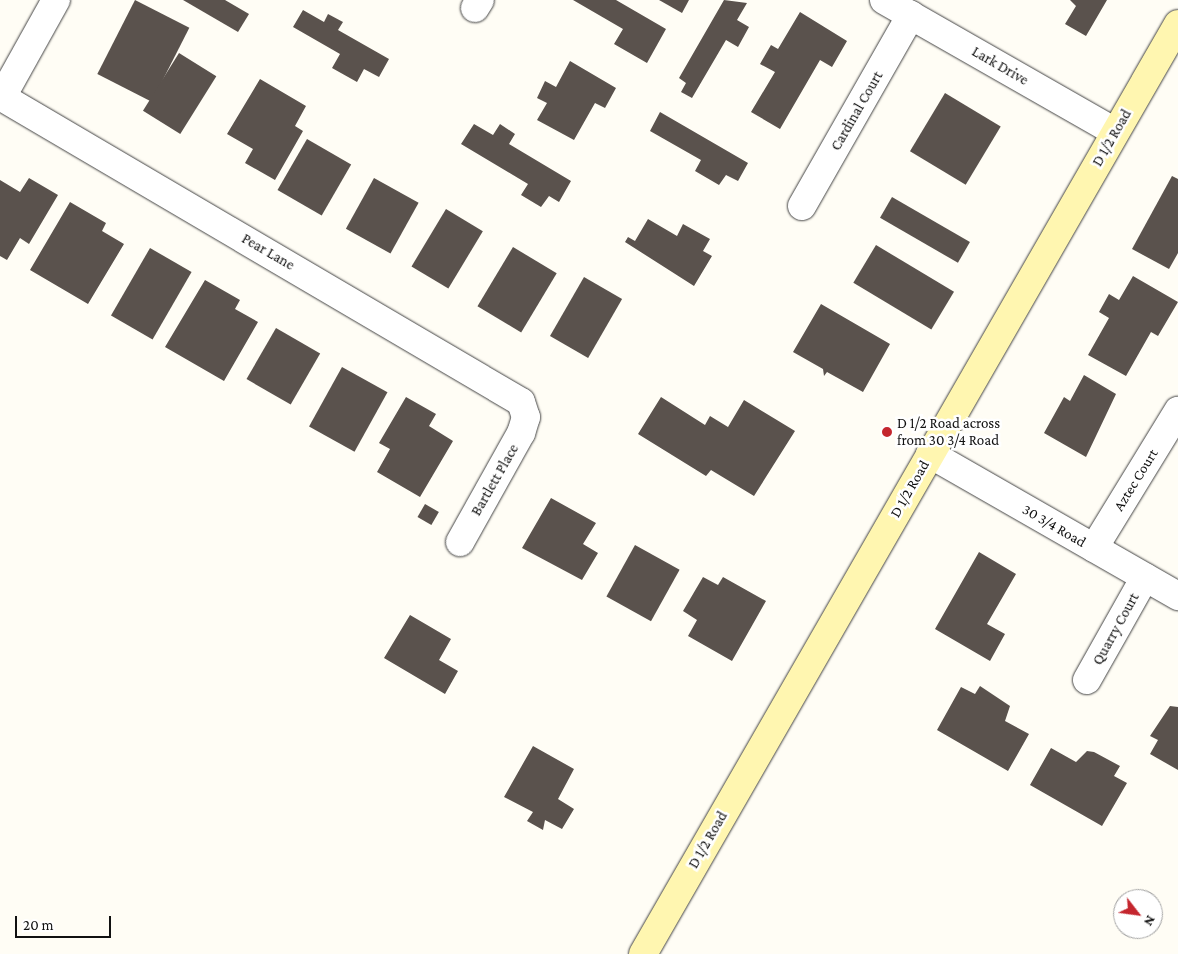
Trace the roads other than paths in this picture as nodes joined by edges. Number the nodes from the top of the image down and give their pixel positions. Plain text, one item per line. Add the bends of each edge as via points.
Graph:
1 (56, 0) edge
2 (884, 0) edge
3 (911, 16) junction
4 (1178, 24) edge
5 (1, 97) edge
6 (1116, 132) junction
7 (802, 206) dead end
8 (1178, 411) edge
9 (526, 416) joint
10 (930, 454) junction
11 (460, 542) dead end
12 (1094, 548) junction
13 (1145, 577) junction
14 (1178, 596) edge
15 (1087, 680) dead end
16 (642, 954) edge

1 - 5 street
2 - 3 street, Lark Drive
3 - 6 street, Lark Drive
3 - 7 street, Cardinal Court
4 - 6 main road, D 1/2 Road
5 - 9 street, Pear Lane via 508,392 520,402
6 - 10 main road, D 1/2 Road
8 - 12 street, Aztec Court
9 - 11 street, Bartlett Place via 513,449
10 - 12 street, 30 3/4 Road
10 - 16 main road, D 1/2 Road
12 - 13 street, 30 3/4 Road
13 - 14 street, 30 3/4 Road
13 - 15 street, Quarry Court

